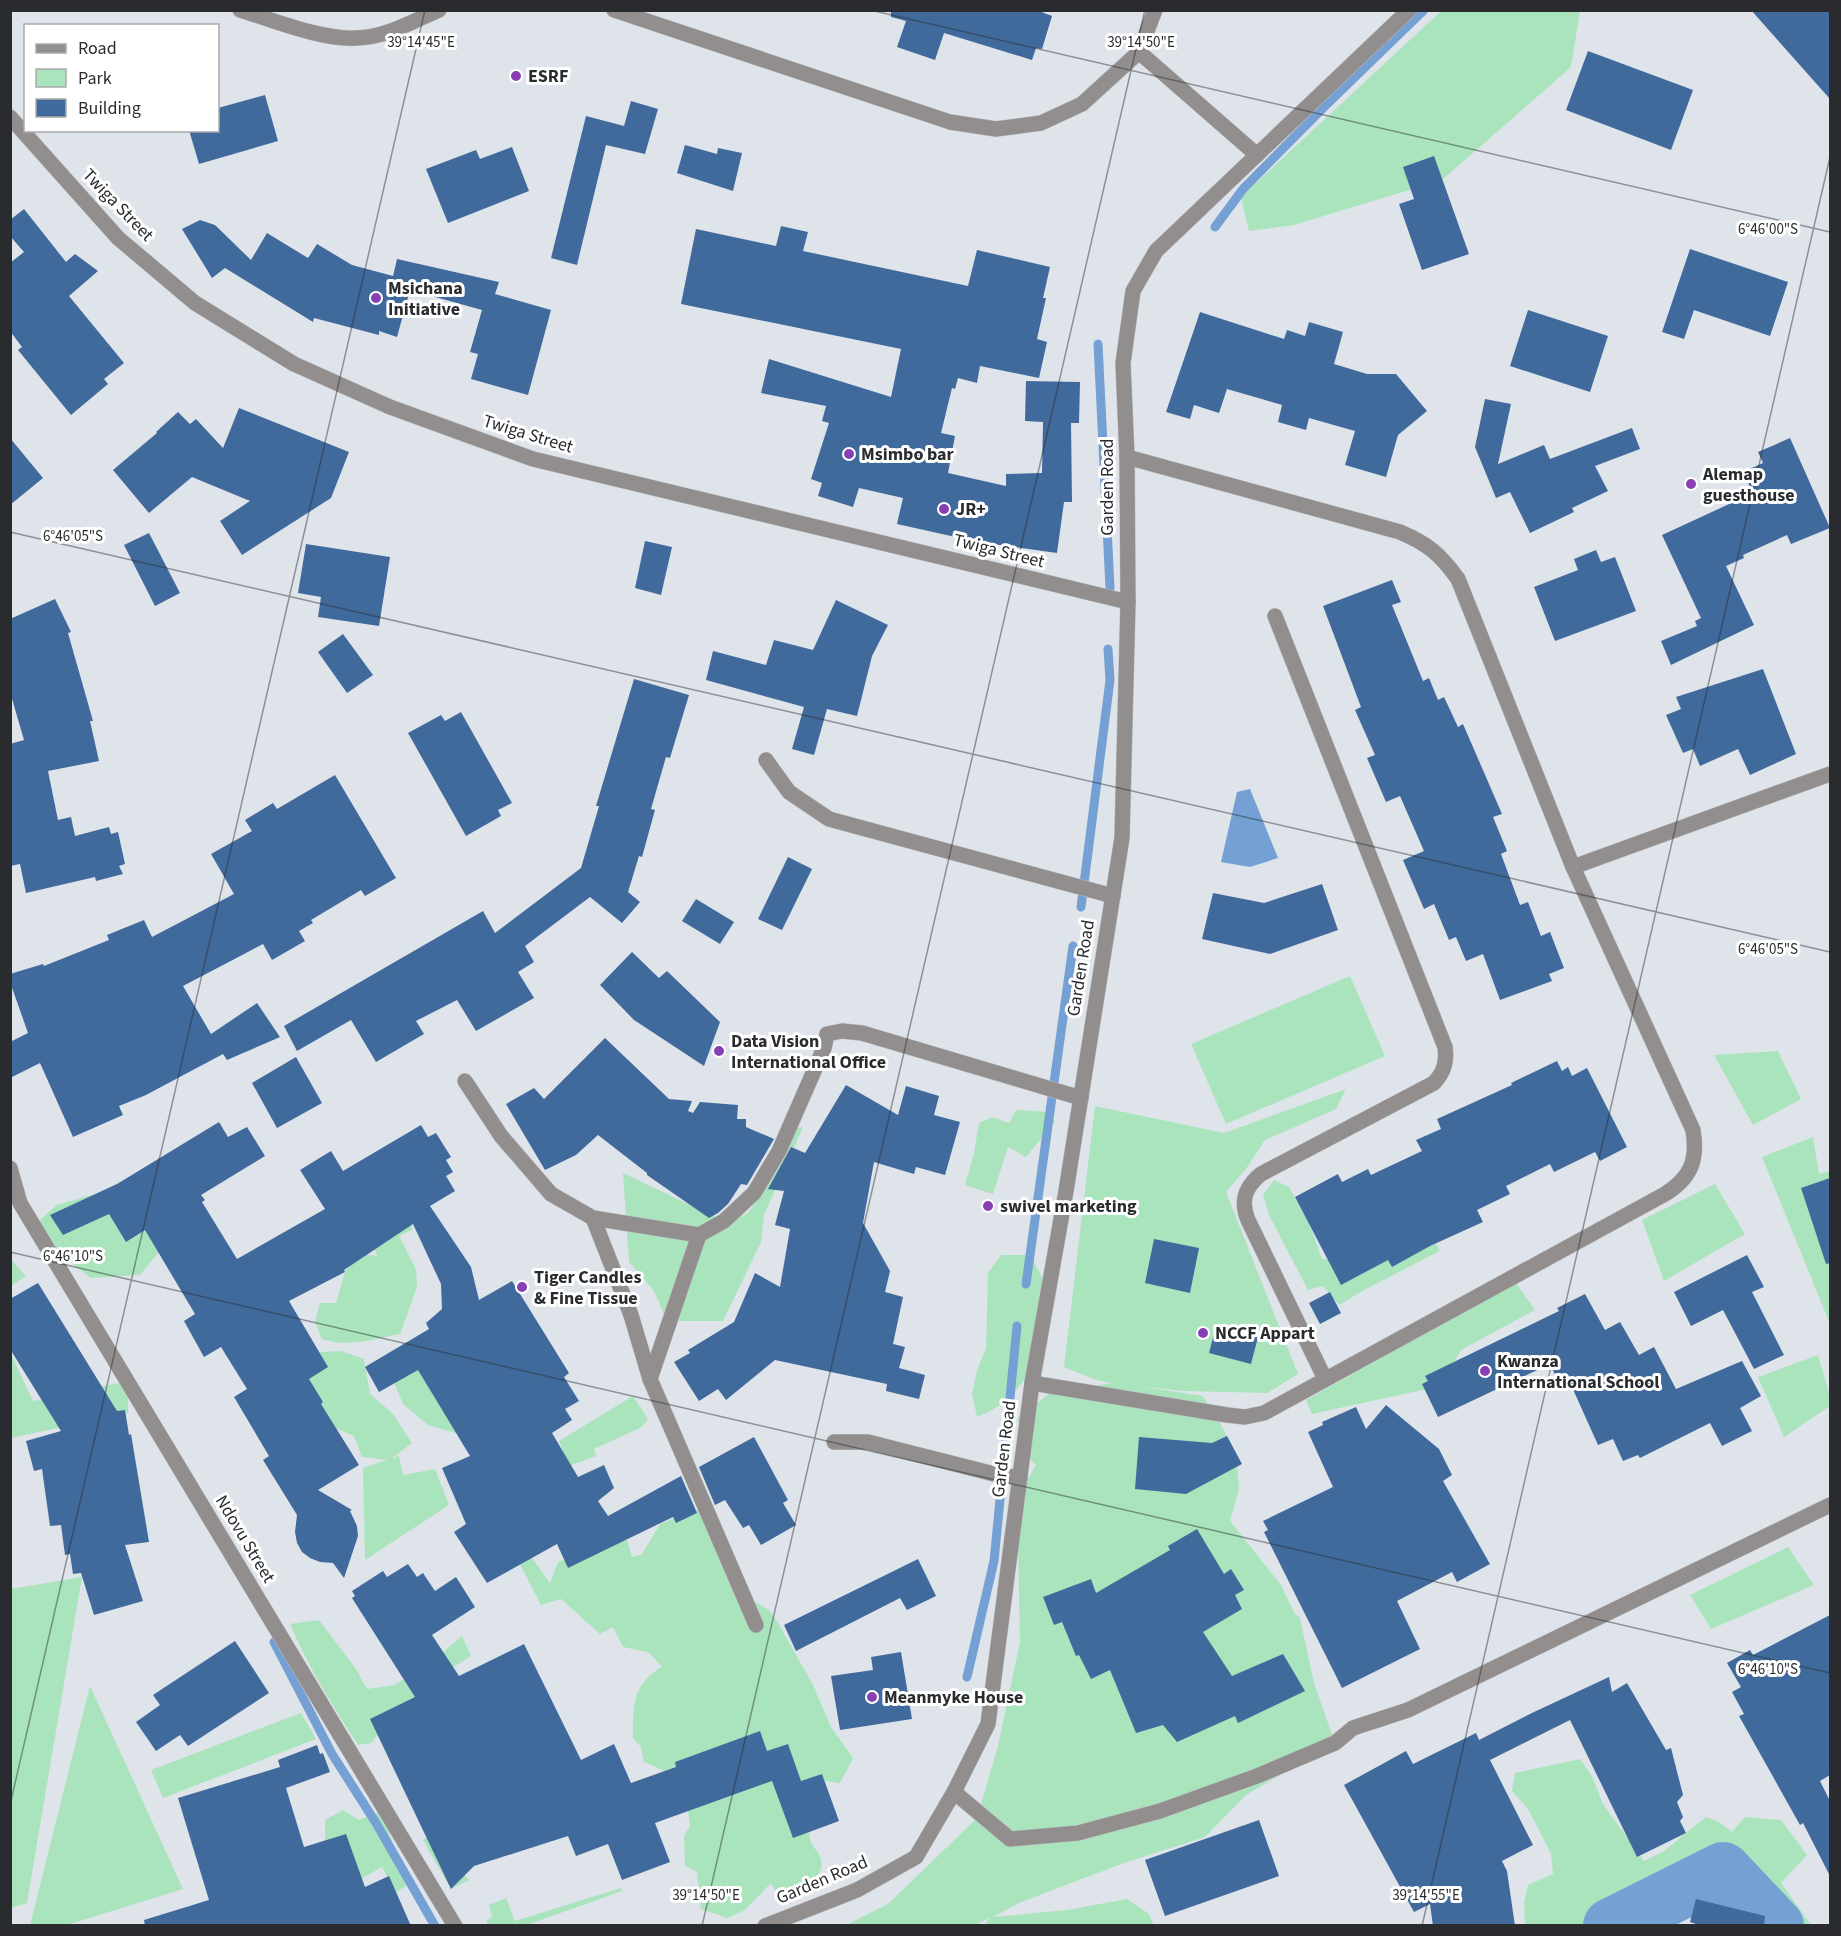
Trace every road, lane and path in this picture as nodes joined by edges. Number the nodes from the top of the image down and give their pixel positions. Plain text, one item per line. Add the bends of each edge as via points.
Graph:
1 (240, 10) edge
2 (439, 10) edge
3 (614, 10) edge
4 (1155, 10) edge
5 (1409, 10) edge
6 (1139, 52) junction
7 (10, 117) edge
8 (1257, 155) junction
9 (1127, 457) junction
10 (1128, 602) junction
11 (1275, 616) dead end
12 (766, 760) dead end
13 (1830, 774) edge
14 (1573, 867) junction
15 (1113, 896) junction
16 (465, 1081) dead end
17 (1081, 1098) junction
18 (10, 1168) edge
19 (593, 1218) junction
20 (699, 1235) junction
21 (650, 1379) junction
22 (1325, 1379) junction
23 (1032, 1383) junction
24 (834, 1442) dead end
25 (1020, 1477) junction
26 (1830, 1505) edge
27 (756, 1625) dead end
28 (954, 1792) junction
29 (455, 1926) edge
30 (765, 1926) edge

1 - 2 street via 328,35 357,39 386,32
3 - 6 street via 950,122 996,129 1041,123 1082,104
4 - 6 street
5 - 8 street, Garden Road
6 - 8 street
7 - 10 street, Twiga Street via 118,238 195,303 294,364 390,407 533,459
8 - 9 street, Garden Road via 1156,251 1133,291 1123,363
9 - 10 street, Garden Road
9 - 14 street via 1400,532 1424,542 1443,558 1458,579
10 - 15 street, Garden Road via 1122,838
11 - 22 street via 1446,1057 1445,1067 1434,1083 1261,1174 1247,1190 1244,1210 1248,1220
12 - 15 street via 789,792 829,819
13 - 14 street
14 - 22 street via 1693,1130 1694,1161 1677,1186 1665,1194
15 - 17 street, Garden Road
16 - 19 street via 501,1136 551,1194
17 - 20 street via 862,1033 827,1034 779,1151 754,1193 724,1221
17 - 23 street, Garden Road
18 - 29 street, Ndovu Street via 20,1203
19 - 20 street
19 - 21 street via 631,1315
20 - 21 street
21 - 27 street
22 - 23 street via 1264,1413 1245,1417
23 - 25 street, Garden Road
24 - 25 street via 868,1442 1002,1476
25 - 28 street, Garden Road via 988,1724
26 - 28 street via 1408,1710 1353,1728 1335,1743 1257,1776 1160,1811 1078,1833 1010,1839
28 - 30 street, Garden Road via 916,1857 857,1890

